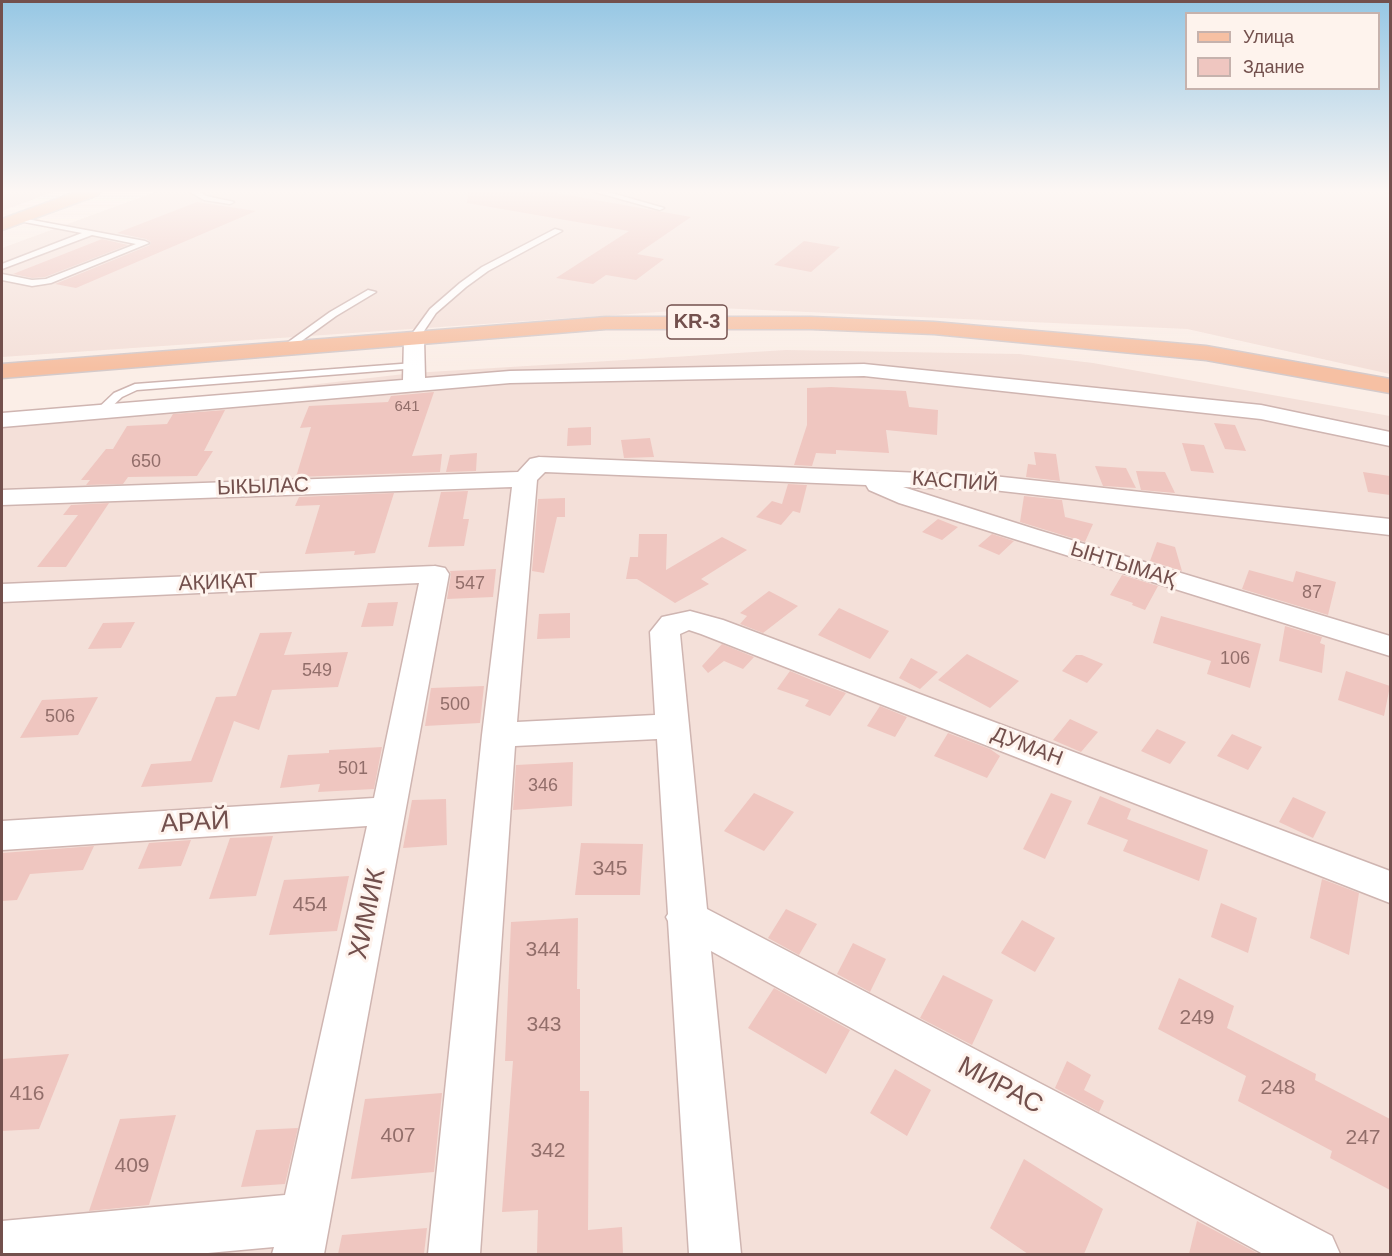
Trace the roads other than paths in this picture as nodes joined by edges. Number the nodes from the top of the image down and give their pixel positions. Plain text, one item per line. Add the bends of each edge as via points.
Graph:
1 (44, 251) edge
2 (126, 251) edge
3 (520, 251) edge
4 (2, 267) edge
5 (2, 277) edge
6 (371, 292) dead end
7 (414, 338) junction
8 (285, 348) junction
9 (2, 371) edge
10 (414, 375) junction
11 (1390, 386) edge
12 (2, 420) edge
13 (1390, 439) edge
14 (858, 476) junction
15 (525, 479) junction
16 (2, 497) edge
17 (1390, 527) edge
18 (435, 574) joint
19 (2, 592) edge
20 (1390, 646) edge
21 (672, 726) junction
22 (499, 735) junction
23 (389, 812) junction
24 (2, 835) edge
25 (1390, 887) edge
26 (686, 917) junction
27 (301, 1237) edge
28 (2, 1247) edge
29 (454, 1254) edge
30 (715, 1254) edge
31 (1314, 1254) edge

1 - 4 lane
2 - 5 lane via 48,281 32,283
3 - 7 lane via 463,285 433,311
6 - 8 lane
7 - 8 main road, KR-3
7 - 10 street
7 - 11 main road, KR-3 via 606,322 934,328 1206,353
8 - 9 main road, KR-3
10 - 12 street
10 - 13 street via 864,370 1261,412
14 - 15 street, КАСПИЙ via 539,464
14 - 17 street, КАСПИЙ via 993,483
14 - 20 street, ЫНТЫМАҚ via 930,505
15 - 16 street, ЫКЫЛАС
15 - 22 street
18 - 19 street, АҚИҚАТ
18 - 23 street, ХИМИК
21 - 22 street
21 - 25 street, ДУМАН via 665,632 673,624 690,620
21 - 26 street
22 - 29 street
23 - 24 street, АРАЙ
23 - 27 street, ХИМИК
26 - 30 street
26 - 31 street, МИРАС
27 - 28 street

